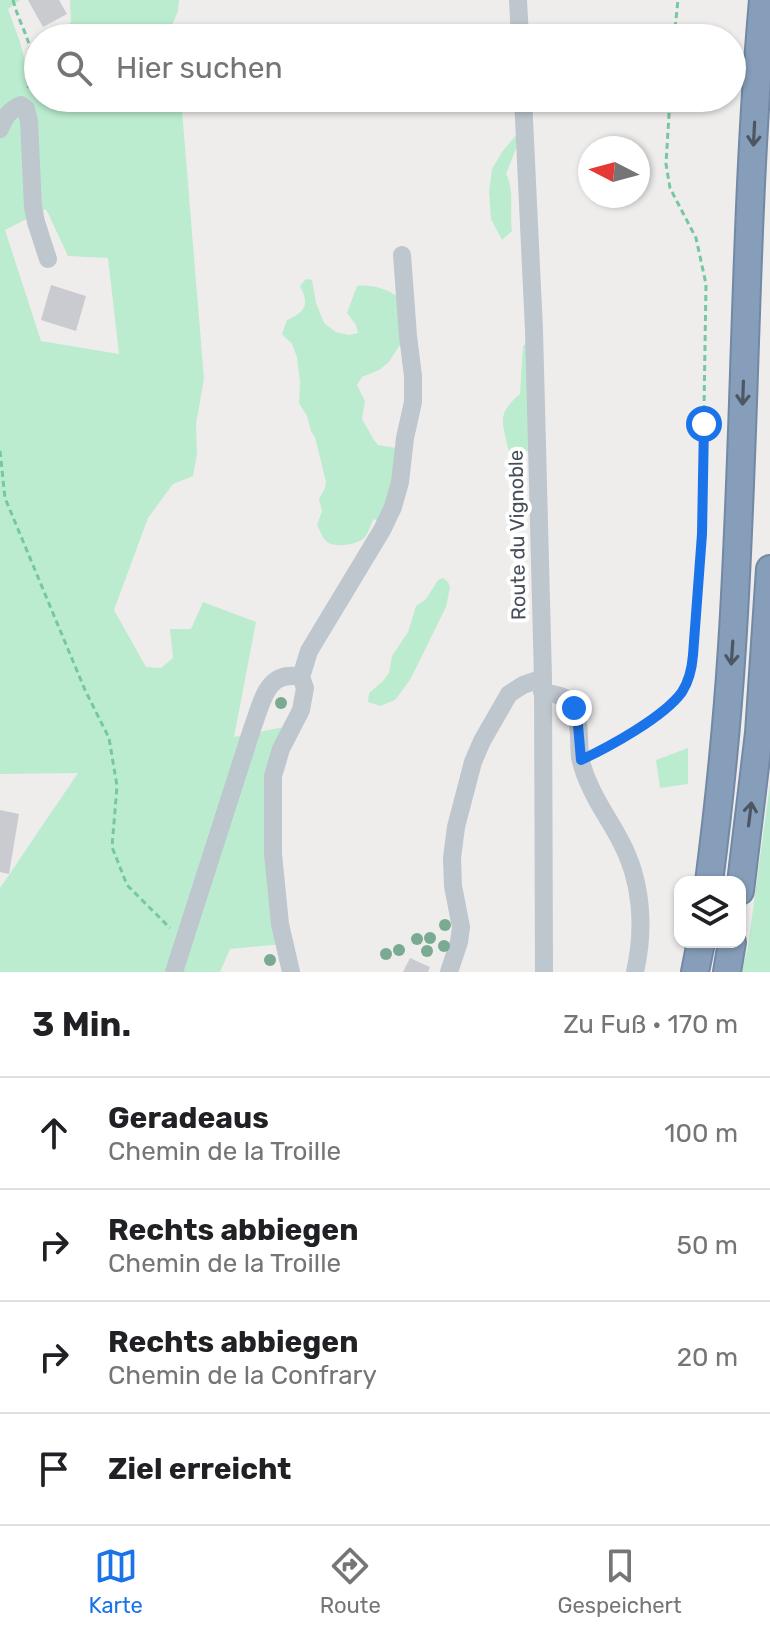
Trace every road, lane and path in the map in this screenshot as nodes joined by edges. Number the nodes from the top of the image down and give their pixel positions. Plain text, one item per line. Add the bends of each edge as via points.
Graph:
1 (13, 0) edge
2 (518, 0) edge
3 (678, 0) edge
4 (763, 0) edge
5 (519, 24) edge
6 (675, 24) edge
7 (24, 33) edge
8 (24, 97) edge
9 (21, 105) junction
10 (24, 107) edge
11 (27, 112) edge
12 (524, 112) edge
13 (669, 112) edge
14 (0, 129) edge
15 (402, 255) dead end
16 (48, 259) dead end
17 (0, 451) edge
18 (770, 569) edge
19 (301, 677) junction
20 (542, 685) junction
21 (581, 760) junction
22 (710, 876) edge
23 (742, 876) edge
24 (184, 942) junction
25 (700, 948) edge
26 (731, 948) edge
27 (174, 972) edge
28 (291, 972) edge
29 (449, 972) edge
30 (544, 972) edge
31 (635, 972) edge
32 (695, 972) edge
33 (727, 972) edge

1 - 7 path
2 - 5 street
3 - 6 path
4 -> 22 highway via 732,646
8 - 9 path
9 - 10 street
9 - 14 street via 10,111
11 - 16 street via 33,207
12 - 20 street, Route du Vignoble
13 - 21 path via 670,188 696,238 706,284 702,534 692,668 680,695 668,706
15 - 19 street via 413,402 400,482 382,530 309,651
17 - 24 path via 5,498 109,738 117,786 112,847 127,885
23 -> 18 highway via 759,733
19 - 24 street via 279,677 266,694
19 - 28 street via 301,710 273,776 273,854
20 - 21 street via 574,708
20 - 29 street via 523,685 509,694 473,762 452,858 461,927
20 - 30 street, Route du Vignoble
21 - 31 street via 634,874 641,922
24 - 27 street
25 - 32 highway
26 - 33 highway

